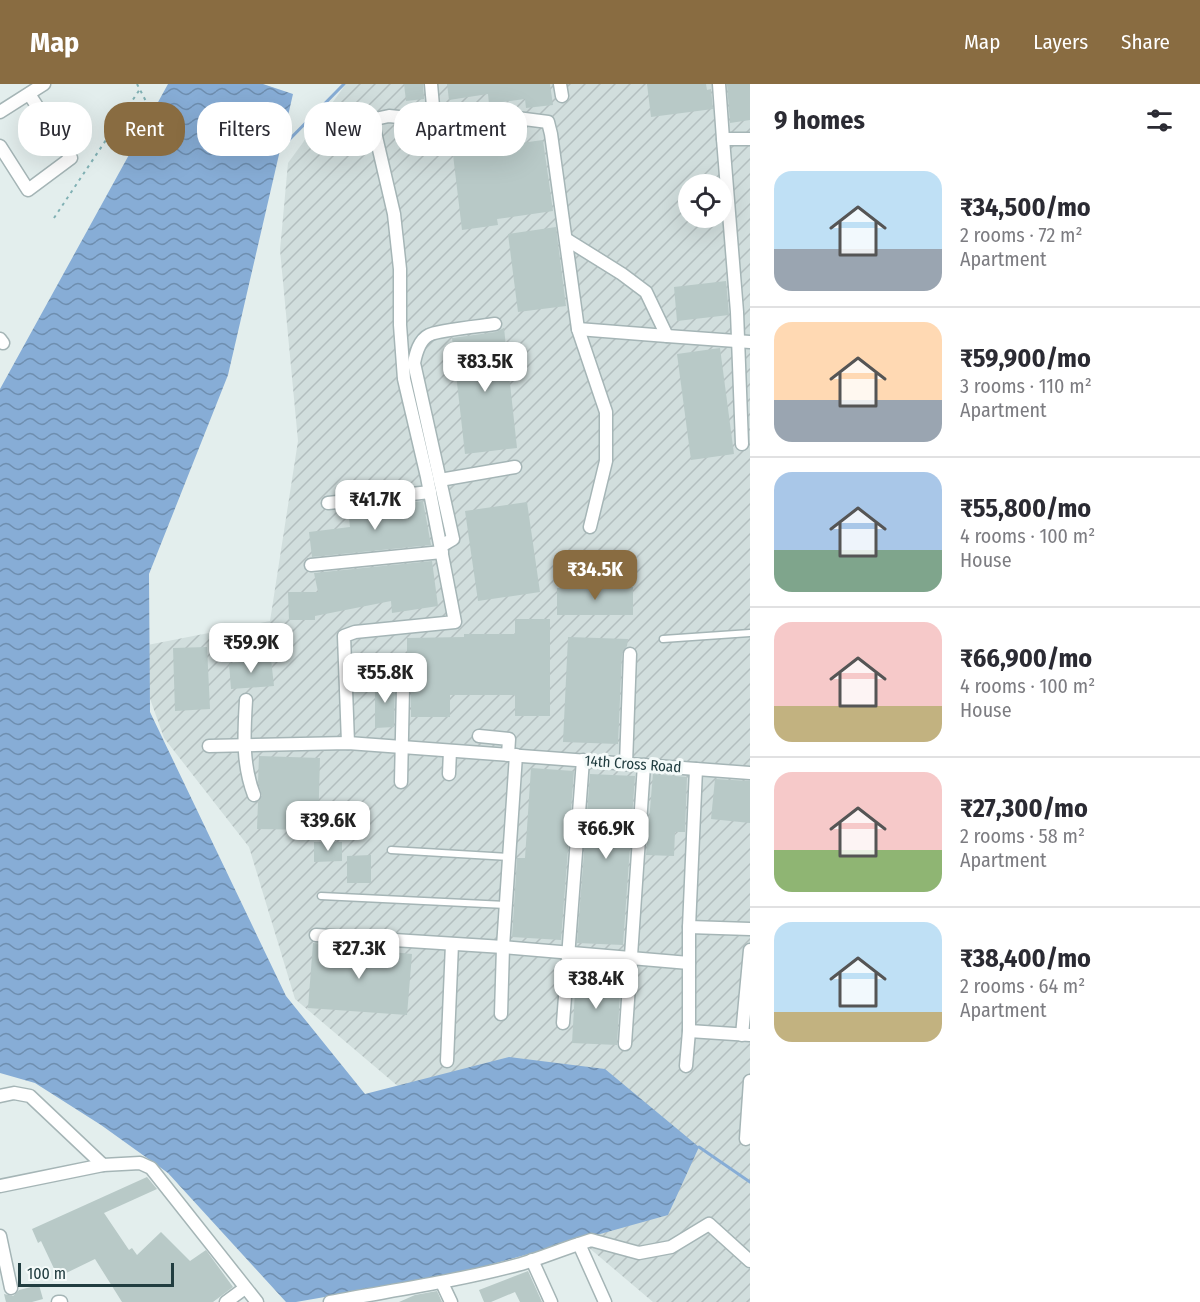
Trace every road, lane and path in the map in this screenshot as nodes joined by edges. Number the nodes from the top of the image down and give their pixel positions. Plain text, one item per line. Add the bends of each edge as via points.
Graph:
1 (44, 84) edge
2 (137, 84) edge
3 (432, 84) edge
4 (718, 84) edge
5 (140, 89) junction
6 (29, 94) junction
7 (146, 102) edge
8 (433, 102) edge
9 (0, 112) edge
10 (394, 117) edge
11 (527, 119) edge
12 (723, 139) junction
13 (750, 140) edge
14 (0, 146) edge
15 (54, 218) dead end
16 (566, 238) junction
17 (495, 324) dead end
18 (578, 329) junction
19 (667, 336) junction
20 (744, 341) edge
21 (742, 444) dead end
22 (515, 467) dead end
23 (440, 480) junction
24 (430, 492) junction
25 (328, 503) dead end
26 (590, 527) dead end
27 (441, 549) junction
28 (311, 565) dead end
29 (750, 633) edge
30 (663, 639) dead end
31 (630, 654) dead end
32 (403, 688) dead end
33 (246, 700) dead end
34 (479, 736) dead end
35 (348, 743) junction
36 (244, 745) junction
37 (209, 746) dead end
38 (402, 747) junction
39 (450, 751) junction
40 (512, 755) junction
41 (583, 760) junction
42 (626, 764) junction
43 (645, 765) junction
44 (696, 769) junction
45 (750, 773) edge
46 (449, 774) dead end
47 (401, 782) dead end
48 (254, 795) dead end
49 (391, 850) dead end
50 (509, 857) junction
51 (321, 896) dead end
52 (506, 904) junction
53 (689, 927) junction
54 (750, 929) edge
55 (316, 935) dead end
56 (453, 944) junction
57 (503, 947) junction
58 (750, 950) edge
59 (570, 953) junction
60 (632, 958) junction
61 (689, 963) junction
62 (501, 1014) dead end
63 (563, 1023) dead end
64 (689, 1031) junction
65 (746, 1035) edge
66 (625, 1044) dead end
67 (447, 1061) dead end
68 (686, 1066) dead end
69 (750, 1081) edge
70 (0, 1096) edge
71 (746, 1139) dead end
72 (104, 1165) junction
73 (0, 1186) edge
74 (0, 1236) edge
75 (579, 1244) junction
76 (2, 1257) edge
77 (532, 1260) junction
78 (750, 1261) edge
79 (442, 1283) junction
80 (10, 1288) dead end
81 (245, 1288) junction
82 (226, 1302) edge
83 (257, 1302) edge
84 (330, 1302) edge
85 (451, 1302) edge
86 (551, 1302) edge
87 (605, 1302) edge

1 - 6 street
2 - 5 path
3 - 8 street
4 - 12 street
5 - 7 path
5 - 15 path
6 - 9 street
6 - 14 street via 71,158 28,190
10 - 24 street via 375,119 374,128 394,214 404,379
11 - 16 street via 548,122
12 - 13 street
12 - 20 street via 737,312
16 - 18 street
16 - 19 street via 646,292
17 - 23 street via 430,334 416,352 414,363
18 - 19 street
18 - 26 street via 606,412 606,461
19 - 20 street
20 - 21 street
22 - 23 street
23 - 27 street via 453,539
24 - 25 street
24 - 27 street
27 - 28 street
27 - 35 street via 455,622 344,636
29 - 30 lane
31 - 42 street
32 - 38 street
33 - 36 street
34 - 40 street via 509,739
35 - 36 street, 14th Cross Road
35 - 38 street, 14th Cross Road
36 - 37 street, 14th Cross Road
36 - 48 street
38 - 39 street, 14th Cross Road
38 - 47 street
39 - 40 street, 14th Cross Road
39 - 46 street
40 - 41 street, 14th Cross Road
40 - 50 street
41 - 42 street, 14th Cross Road
41 - 59 street
42 - 43 street, 14th Cross Road
43 - 44 street, 14th Cross Road
43 - 60 street
44 - 45 street, 14th Cross Road
44 - 53 street
49 - 50 lane
50 - 52 street
51 - 52 lane
52 - 57 street
53 - 54 street
53 - 61 street
55 - 56 street
56 - 57 street
56 - 67 street
57 - 59 street
57 - 62 street
58 - 65 street
59 - 60 street
59 - 63 street
60 - 61 street
60 - 66 street
61 - 64 street
64 - 65 street
64 - 68 street
69 - 71 street
70 - 72 street via 30,1096
72 - 73 street
72 - 81 street via 140,1163 151,1168
74 - 76 street
75 - 77 street
75 - 78 street via 591,1240 639,1253 671,1247 709,1224
75 - 87 street
76 - 80 street
77 - 79 street
77 - 86 street
79 - 84 street
79 - 85 street
81 - 82 street
81 - 83 street

